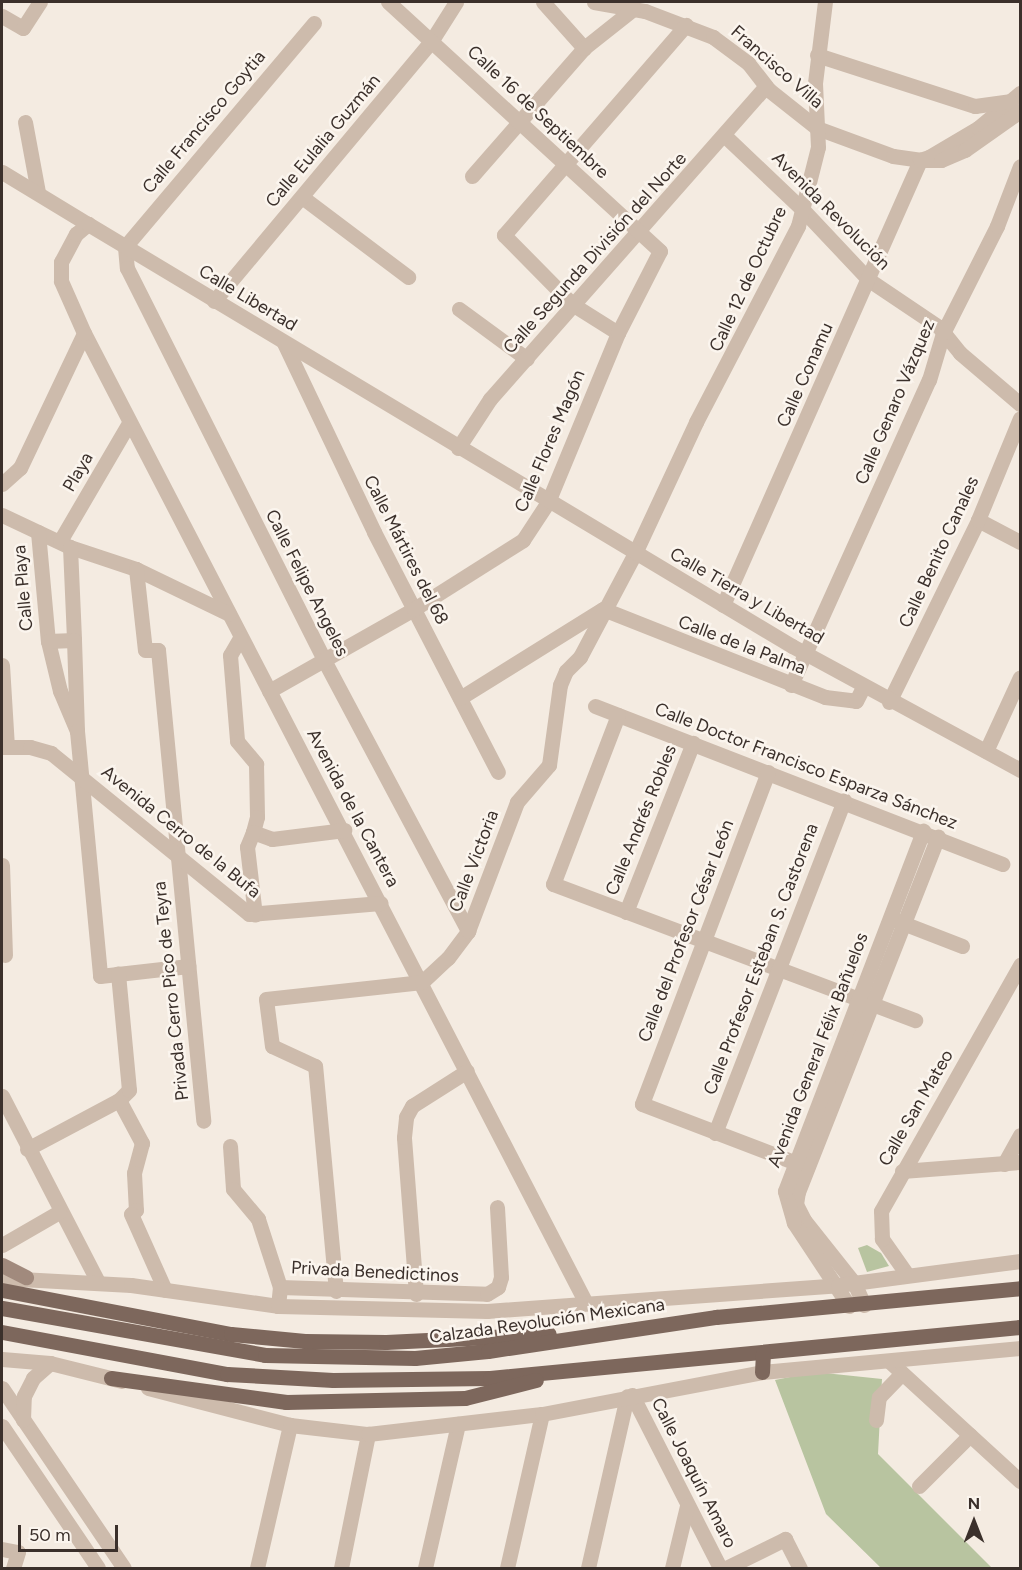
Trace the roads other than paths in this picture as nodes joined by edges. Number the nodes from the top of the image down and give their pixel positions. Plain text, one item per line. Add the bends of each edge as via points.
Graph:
1 (40, 2) edge
2 (388, 2) edge
3 (456, 2) edge
4 (543, 2) edge
5 (594, 2) edge
6 (825, 2) edge
7 (633, 9) junction
8 (2, 16) edge
9 (314, 23) dead end
10 (686, 25) junction
11 (432, 40) junction
12 (584, 48) junction
13 (817, 55) junction
14 (766, 86) junction
15 (1017, 101) edge
16 (25, 122) dead end
17 (519, 122) junction
18 (817, 128) junction
19 (725, 135) junction
20 (920, 160) junction
21 (564, 162) junction
22 (1020, 166) edge
23 (2, 172) edge
24 (472, 176) dead end
25 (38, 192) junction
26 (302, 197) junction
27 (803, 210) junction
28 (88, 224) junction
29 (637, 234) junction
30 (125, 247) junction
31 (660, 251) joint
32 (408, 276) dead end
33 (869, 280) junction
34 (214, 301) junction
35 (573, 304) junction
36 (459, 309) dead end
37 (84, 333) junction
38 (618, 333) junction
39 (944, 333) junction
40 (284, 343) junction
41 (527, 359) junction
42 (1020, 404) edge
43 (1020, 418) edge
44 (129, 423) junction
45 (458, 448) junction
46 (2, 484) edge
47 (548, 502) junction
48 (2, 515) edge
49 (978, 520) junction
50 (38, 532) junction
51 (1020, 542) edge
52 (65, 544) junction
53 (635, 553) junction
54 (136, 569) junction
55 (723, 605) junction
56 (414, 609) junction
57 (603, 609) junction
58 (229, 614) junction
59 (240, 638) junction
60 (74, 640) junction
61 (48, 641) junction
62 (807, 654) junction
63 (325, 662) junction
64 (2, 665) edge
65 (1020, 677) edge
66 (791, 685) junction
67 (863, 687) junction
68 (269, 691) junction
69 (460, 698) junction
70 (889, 702) junction
71 (595, 706) dead end
72 (618, 715) junction
73 (77, 731) junction
74 (693, 743) junction
75 (4, 747) edge
76 (986, 751) junction
77 (1020, 770) edge
78 (498, 772) dead end
79 (768, 772) junction
80 (82, 778) junction
81 (844, 800) junction
82 (344, 830) junction
83 (253, 832) junction
84 (930, 834) junction
85 (178, 858) junction
86 (1002, 864) dead end
87 (2, 865) edge
88 (2, 873) edge
89 (381, 903) junction
90 (626, 912) junction
91 (255, 915) junction
92 (896, 921) junction
93 (468, 931) junction
94 (702, 941) junction
95 (962, 946) dead end
96 (5, 955) dead end
97 (1020, 965) edge
98 (188, 966) junction
99 (778, 969) junction
100 (118, 974) junction
101 (422, 982) junction
102 (866, 1001) junction
103 (915, 1020) dead end
104 (467, 1071) junction
105 (2, 1096) edge
106 (119, 1100) junction
107 (203, 1121) dead end
108 (715, 1133) junction
109 (1020, 1135) edge
110 (230, 1146) dead end
111 (27, 1149) junction
112 (1020, 1162) edge
113 (1004, 1164) junction
114 (800, 1165) junction
115 (902, 1171) junction
116 (791, 1205) junction
117 (496, 1207) dead end
118 (59, 1212) junction
119 (2, 1245) edge
120 (1020, 1261) edge
121 (2, 1265) edge
122 (906, 1273) junction
123 (26, 1276) junction
124 (2, 1278) edge
125 (98, 1282) junction
126 (854, 1283) junction
127 (838, 1285) junction
128 (280, 1287) junction
129 (1020, 1288) edge
130 (2, 1290) edge
131 (165, 1290) junction
132 (336, 1292) junction
133 (416, 1294) junction
134 (586, 1303) junction
135 (857, 1305) junction
136 (278, 1306) junction
137 (2, 1308) edge
138 (1020, 1327) edge
139 (2, 1332) edge
140 (606, 1332) junction
141 (1020, 1348) edge
142 (763, 1353) junction
143 (2, 1359) edge
144 (889, 1361) junction
145 (50, 1363) junction
146 (566, 1371) junction
147 (762, 1372) junction
148 (902, 1373) junction
149 (111, 1378) junction
150 (2, 1388) edge
151 (630, 1396) junction
152 (542, 1413) junction
153 (23, 1420) junction
154 (876, 1420) dead end
155 (458, 1424) junction
156 (290, 1425) junction
157 (2, 1426) edge
158 (368, 1434) junction
159 (970, 1435) junction
160 (1020, 1481) edge
161 (920, 1486) dead end
162 (687, 1506) junction
163 (2, 1549) edge
164 (13, 1569) edge
165 (98, 1569) edge
166 (124, 1569) edge
167 (257, 1569) edge
168 (341, 1569) edge
169 (425, 1569) edge
170 (507, 1569) edge
171 (588, 1569) edge
172 (672, 1569) edge
173 (720, 1569) edge
174 (726, 1569) edge
175 (800, 1569) edge

1 - 8 street via 23,27
2 - 11 street, Calle 16 de Septiembre
3 - 11 street, Calle Eulalia Guzmán
4 - 12 street
5 - 7 street, Francisco Villa
6 - 13 street, Calle 12 de Octubre
7 - 10 street, Francisco Villa
7 - 12 street
9 - 30 street, Calle Francisco Goytia
10 - 14 street, Francisco Villa via 713,37 748,63
10 - 21 street
11 - 17 street, Calle 16 de Septiembre
11 - 26 street, Calle Eulalia Guzmán
12 - 17 street
13 - 15 street via 975,106
13 - 18 street, Calle 12 de Octubre
14 - 18 street, Francisco Villa
14 - 19 street, Calle Segunda División del Norte
15 - 20 street
16 - 25 street
17 - 21 street, Calle 16 de Septiembre
17 - 24 street
18 - 20 street, Francisco Villa via 893,156
18 - 27 street, Calle 12 de Octubre via 818,147
19 - 27 street, Avenida Revolución
19 - 29 street, Calle Segunda División del Norte
20 - 33 street, Calle Conamu
21 - 29 street, Calle 16 de Septiembre
21 - 35 street via 504,235
22 - 39 street, Calle Genaro Vázquez via 997,226
23 - 25 street, Calle Libertad
25 - 28 street, Calle Libertad
26 - 32 street
26 - 34 street, Calle Eulalia Guzmán
27 - 33 street, Avenida Revolución
27 - 53 street, Calle 12 de Octubre
28 - 30 street, Calle Libertad
28 - 37 street, Avenida de la Cantera via 76,234 61,262 61,280
29 - 31 street, Calle 16 de Septiembre
29 - 35 street, Calle Segunda División del Norte
30 - 34 street, Calle Libertad
30 - 63 street, Calle Felipe Angeles via 127,268
31 - 38 street, Calle Flores Magón
33 - 39 street, Avenida Revolución
33 - 55 street, Calle Conamu
34 - 40 street, Calle Libertad
35 - 38 street
35 - 41 street, Calle Segunda División del Norte
36 - 41 street
37 - 44 street, Avenida de la Cantera
37 - 46 street via 20,468
38 - 47 street, Calle Flores Magón
39 - 42 street, Avenida Revolución via 960,354
39 - 62 street, Calle Genaro Vázquez via 929,380
40 - 45 street, Calle Libertad
40 - 56 street, Calle Mártires del 68
41 - 45 street, Calle Segunda División del Norte via 490,399
43 - 49 street, Calle Benito Canales
44 - 52 street, Playa
44 - 58 street, Avenida de la Cantera
45 - 47 street, Calle Tierra y Libertad
47 - 53 street, Calle Tierra y Libertad
47 - 56 street, Calle Flores Magón via 523,540
48 - 50 street
49 - 51 street
49 - 70 street, Calle Benito Canales
50 - 52 street
50 - 61 street, Calle Playa
52 - 54 street
52 - 60 street
53 - 55 street, Calle Tierra y Libertad
53 - 57 street, Calle Victoria
54 - 58 street
54 - 85 street, Privada Cerro Pico de Teyra via 145,650 158,650
55 - 62 street, Calle Tierra y Libertad
56 - 63 street, Calle Flores Magón
56 - 69 street, Calle Mártires del 68
57 - 66 street, Calle de la Palma
57 - 69 street
57 - 93 street, Calle Victoria via 580,657 566,671 560,685 549,765 517,802
58 - 59 street, Avenida de la Cantera
59 - 68 street, Avenida de la Cantera
59 - 83 street via 230,655 237,741 256,764 257,817
60 - 61 street
60 - 73 street
61 - 73 street, Calle Playa via 60,691
62 - 66 street, Calle Genaro Vázquez
62 - 67 street, Calle Tierra y Libertad
63 - 68 street, Calle Flores Magón
63 - 93 street, Calle Felipe Angeles
64 - 75 street
65 - 76 street
66 - 67 street, Calle de la Palma via 856,701
67 - 70 street, Calle Tierra y Libertad
68 - 82 street, Avenida de la Cantera
69 - 78 street, Calle Mártires del 68
70 - 76 street, Calle Tierra y Libertad
71 - 72 street, Calle Doctor Francisco Esparza Sánchez
72 - 74 street, Calle Doctor Francisco Esparza Sánchez
72 - 90 street via 553,884
73 - 80 street
74 - 79 street, Calle Doctor Francisco Esparza Sánchez
74 - 90 street, Calle Andrés Robles
75 - 80 street, Avenida Cerro de la Bufa via 51,753
76 - 77 street, Calle Tierra y Libertad
79 - 81 street, Calle Doctor Francisco Esparza Sánchez
79 - 94 street, Calle del Profesor César León
80 - 85 street, Avenida Cerro de la Bufa
80 - 100 street via 100,976
81 - 84 street, Calle Doctor Francisco Esparza Sánchez
81 - 99 street, Calle Profesor Esteban S. Castorena
82 - 83 street via 272,839
82 - 89 street, Avenida de la Cantera
83 - 91 street via 247,848
84 - 86 street, Calle Doctor Francisco Esparza Sánchez
84 - 92 street, Avenida General Félix Bañuelos
85 - 91 street, Avenida Cerro de la Bufa via 241,911
85 - 98 street, Privada Cerro Pico de Teyra
87 - 88 street
88 - 96 street
89 - 91 street, Avenida Cerro de la Bufa
89 - 101 street, Avenida de la Cantera
90 - 94 street
92 - 95 street
92 - 102 street, Avenida General Félix Bañuelos
93 - 101 street, Calle Victoria via 448,958
94 - 99 street
94 - 108 street, Calle del Profesor César León via 642,1104
97 - 115 street, Calle San Mateo
98 - 100 street
98 - 107 street, Privada Cerro Pico de Teyra
99 - 102 street
99 - 108 street, Calle Profesor Esteban S. Castorena
100 - 106 street via 129,1090
101 - 104 street, Avenida de la Cantera
101 - 132 street via 266,999 272,1046 315,1066
102 - 103 street
102 - 114 street, Avenida General Félix Bañuelos
104 - 133 street via 412,1106 406,1118 404,1137
104 - 134 street, Avenida de la Cantera
105 - 111 street
106 - 111 street
106 - 131 street via 142,1143 134,1173 136,1210 131,1214
108 - 114 street
109 - 113 street
110 - 128 street via 232,1189 258,1218
111 - 118 street
112 - 113 street
113 - 115 street
114 - 116 street, Avenida General Félix Bañuelos
115 - 122 street, Calle San Mateo via 881,1211 879,1226 882,1239
116 - 126 street
116 - 127 street
117 - 133 street, Privada Benedictinos via 501,1277 498,1287 488,1294
118 - 119 street
118 - 125 street
120 - 122 street, Calzada Revolución Mexicana
121 - 123 main road
122 - 126 street, Calzada Revolución Mexicana
123 - 124 street, Calzada Revolución Mexicana
123 - 125 street, Calzada Revolución Mexicana
125 - 131 street, Calzada Revolución Mexicana
126 - 127 street, Calzada Revolución Mexicana
126 - 135 street
127 - 134 street, Calzada Revolución Mexicana
127 - 135 street
128 - 132 street, Privada Benedictinos
128 - 136 street, Privada Benedictinos
129 - 135 main road, Calzada Revolución Mexicana
130 - 140 main road via 231,1334 304,1341 386,1342
131 - 136 street, Calzada Revolución Mexicana
132 - 133 street, Privada Benedictinos
134 - 136 street, Calzada Revolución Mexicana via 487,1311
135 - 140 main road, Calzada Revolución Mexicana via 716,1317
137 - 140 main road, Calzada Revolución Mexicana via 217,1349 343,1359 477,1352
138 - 142 main road
139 - 146 main road via 256,1378 490,1378
141 - 144 street
142 - 146 main road
142 - 147 main road
143 - 145 street
144 - 147 street
144 - 148 street
145 - 149 street
145 - 153 street via 33,1378 24,1396
146 - 149 main road via 465,1398 379,1401 286,1402
147 - 151 street
148 - 154 street via 879,1397
148 - 159 street
149 - 156 street
150 - 153 street
151 - 152 street
151 - 162 street, Calle Joaquín Amaro
151 - 171 street
152 - 155 street
152 - 170 street
153 - 166 street
155 - 158 street
155 - 169 street
156 - 158 street
156 - 167 street
157 - 165 street
158 - 168 street
159 - 160 street
159 - 161 street
162 - 172 street
162 - 173 street, Calle Joaquín Amaro
163 - 164 street via 18,1552
174 - 175 street via 784,1539

